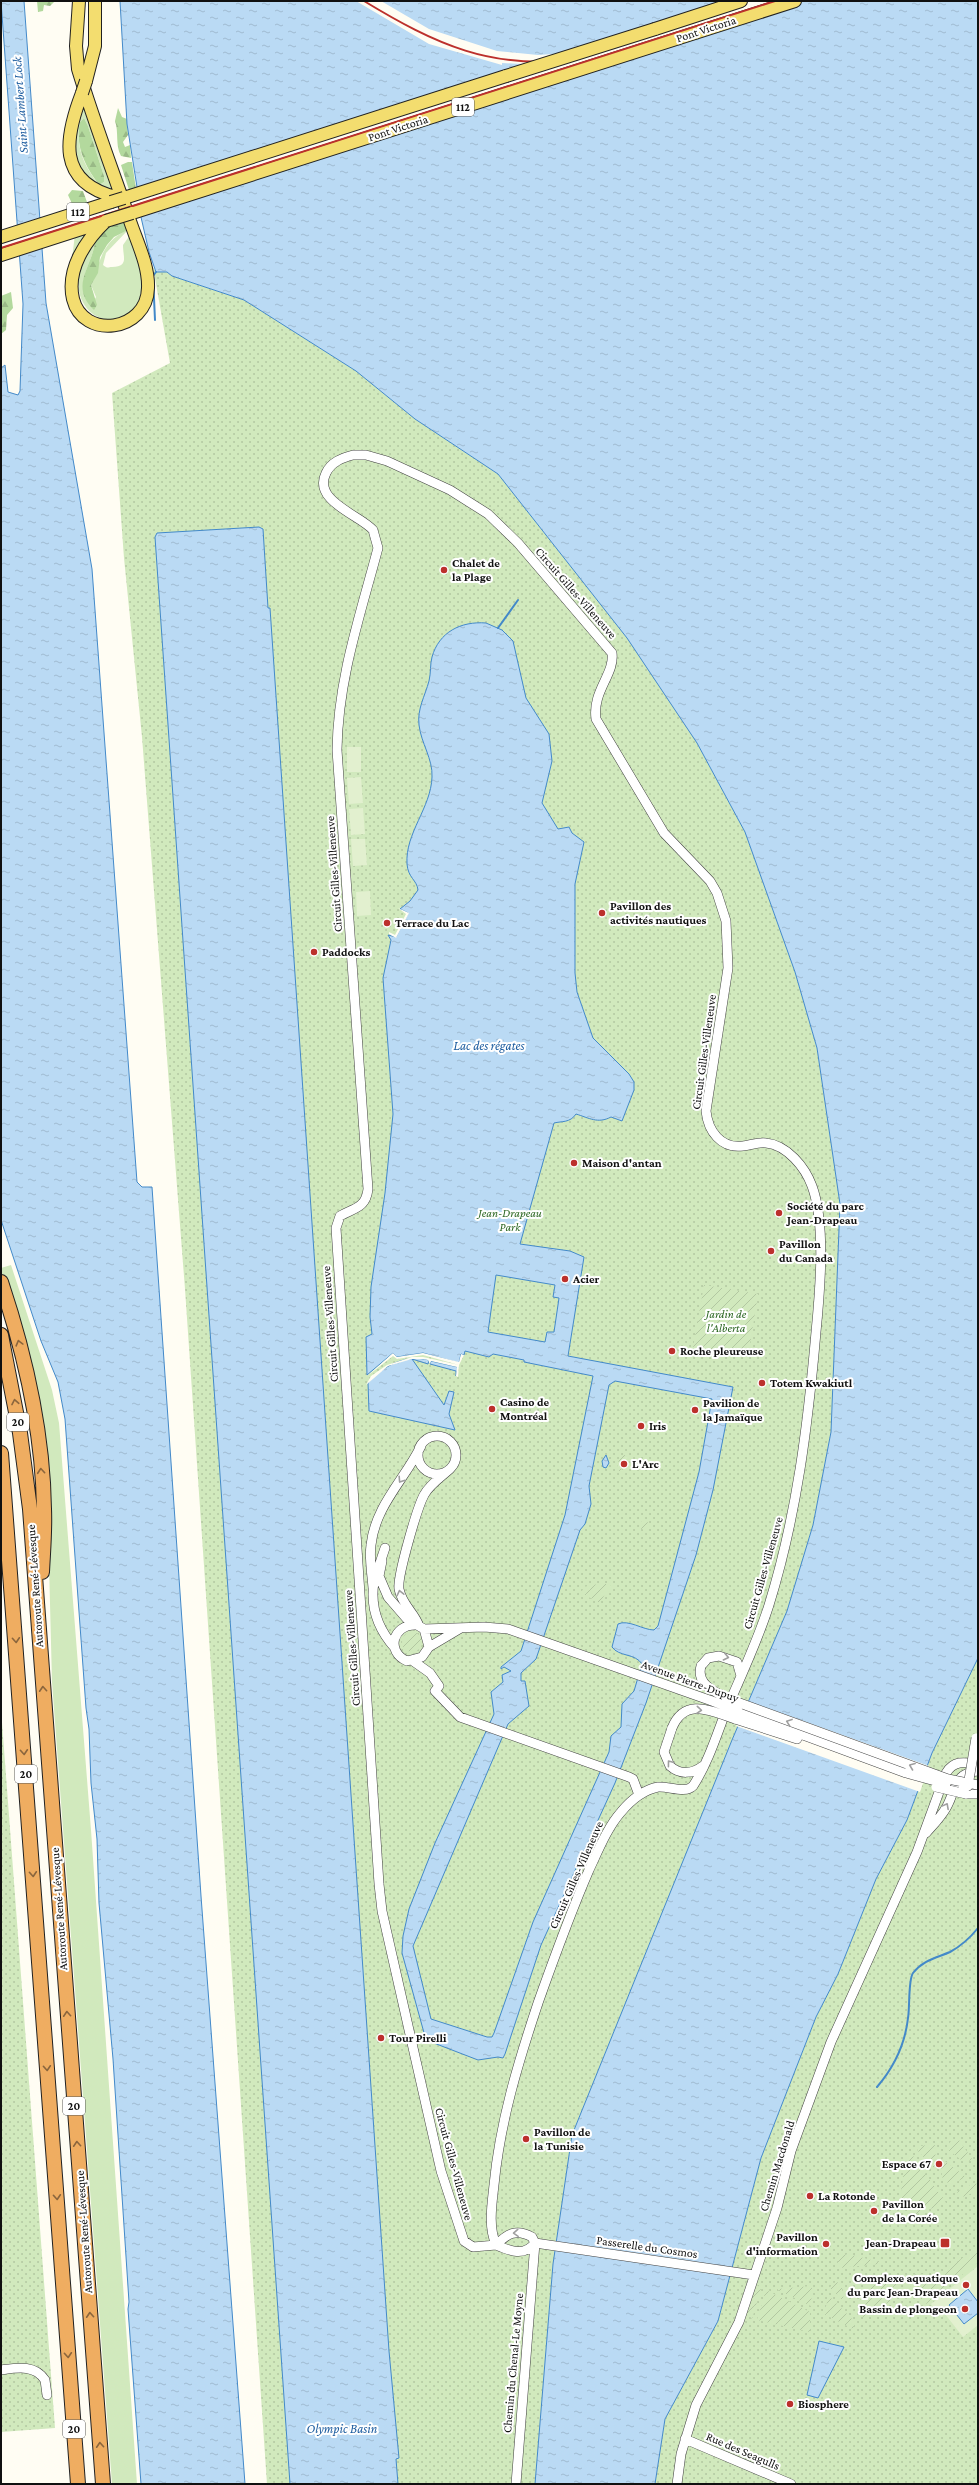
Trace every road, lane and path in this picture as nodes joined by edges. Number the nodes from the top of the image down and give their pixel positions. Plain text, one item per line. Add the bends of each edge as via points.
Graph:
1 (79, 1) edge
2 (95, 1) edge
3 (741, 1) edge
4 (795, 1) edge
5 (120, 198) junction
6 (106, 221) junction
7 (1, 237) edge
8 (1, 255) edge
9 (1, 1282) edge
10 (1, 1335) edge
11 (420, 1446) junction
12 (1, 1453) edge
13 (450, 1469) junction
14 (1, 1547) edge
15 (385, 1548) dead end
16 (382, 1561) junction
17 (373, 1588) junction
18 (13, 1601) junction
19 (419, 1627) junction
20 (463, 1628) junction
21 (40, 1645) junction
22 (395, 1648) junction
23 (428, 1650) junction
24 (413, 1661) junction
25 (430, 1673) junction
26 (741, 1677) junction
27 (977, 1735) edge
28 (822, 1743) junction
29 (978, 1764) edge
30 (702, 1766) junction
31 (978, 1771) edge
32 (978, 1785) edge
33 (967, 1788) junction
34 (978, 1794) edge
35 (639, 1795) junction
36 (923, 1837) junction
37 (539, 2244) junction
38 (496, 2245) junction
39 (754, 2275) junction
40 (1, 2370) edge
41 (47, 2395) dead end
42 (685, 2439) junction
43 (78, 2484) edge
44 (102, 2484) edge
45 (516, 2484) edge
46 (677, 2484) edge
47 (791, 2484) edge

1 - 6 main road via 76,46 78,69 138,244 148,282 147,298 143,307 133,318 120,325 105,325 89,320 79,311 73,297 72,283 83,248
2 - 5 main road, bridge via 95,46 69,132 70,156 77,172 88,184 98,191
3 - 5 main road, Pont Victoria / 112, bridge
4 - 6 main road, Pont Victoria / 112, bridge
5 - 7 main road, Pont Victoria / 112, bridge
6 - 8 main road, Pont Victoria / 112
21 -> 9 highway via 44,1510 39,1448 22,1356
21 -> 10 highway, Autoroute René-Lévesque / 20 via 25,1464
11 - 13 street via 418,1458 427,1471 439,1474
11 - 13 street via 433,1437 449,1440 456,1453
11 -> 17 street via 384,1505 373,1531 370,1556
12 - 18 highway, Autoroute René-Lévesque / 20
19 -> 13 street via 416,1618 402,1600 399,1580 424,1495
14 - 18 highway
15 - 16 street
16 - 17 street
16 - 19 street via 381,1582 388,1597 401,1613
17 - 22 street via 378,1621
18 -> 43 highway, Autoroute René-Lévesque / 20
19 - 20 street, Avenue Pierre-Dupuy
19 - 22 street via 408,1625 398,1631 393,1642
19 - 23 street
20 - 23 street, Avenue Pierre-Dupuy
20 - 28 street, Avenue Pierre-Dupuy, bridge via 495,1627 537,1639
44 -> 21 highway, Autoroute René-Lévesque / 20
22 - 24 street via 401,1658
23 - 24 street
23 - 25 street
24 - 25 street
25 - 35 street via 439,1686 435,1691 455,1714 629,1777
26 - 30 street, Circuit Gilles-Villeneuve
33 -> 26 street, bridge via 726,1698 704,1683 700,1674 701,1666 713,1656 732,1658 740,1666
26 - 38 street, Circuit Gilles-Villeneuve via 771,1596 802,1468 819,1302 820,1252 812,1186 799,1163 776,1145 765,1143 742,1146 723,1142 712,1132 707,1120 707,1100 728,968 729,936 722,907 710,881 664,833 599,726 595,702 613,659 606,645 518,543 475,505 450,490 387,461 366,455 343,458 325,474 323,485 326,493 336,504 368,525 377,537 378,548 345,667 338,727 338,758 368,1189 362,1204 340,1216 336,1228 379,1884 382,1911 449,2200 466,2245
27 - 33 street, bridge
30 -> 28 street, bridge via 684,1773 670,1766 664,1752 680,1714 697,1708 793,1738
28 - 33 street, Avenue Pierre-Dupuy, bridge via 906,1773
29 - 36 street, Chemin Macdonald via 960,1762 949,1769
30 - 35 street, Circuit Gilles-Villeneuve via 690,1789 658,1787
36 -> 31 street, Chemin Macdonald via 945,1810 957,1779 966,1773
32 - 33 street, bridge
33 - 34 street
35 - 38 street, Circuit Gilles-Villeneuve via 620,1813 609,1829 581,1888 519,2061 504,2118 495,2173 491,2215 492,2237
36 - 39 street, Chemin Macdonald via 831,2042 791,2151 777,2207
37 - 38 street via 523,2252
37 -> 38 street via 532,2237 518,2232 504,2236
37 - 39 street, Passerelle du Cosmos
37 - 45 street, Chemin du Chenal-Le Moyne
39 - 42 street, Chemin Macdonald via 735,2332 700,2395
40 - 41 street via 23,2368 36,2371 45,2380
42 - 46 street, Chemin Macdonald
42 - 47 street, Rue des Seagulls

